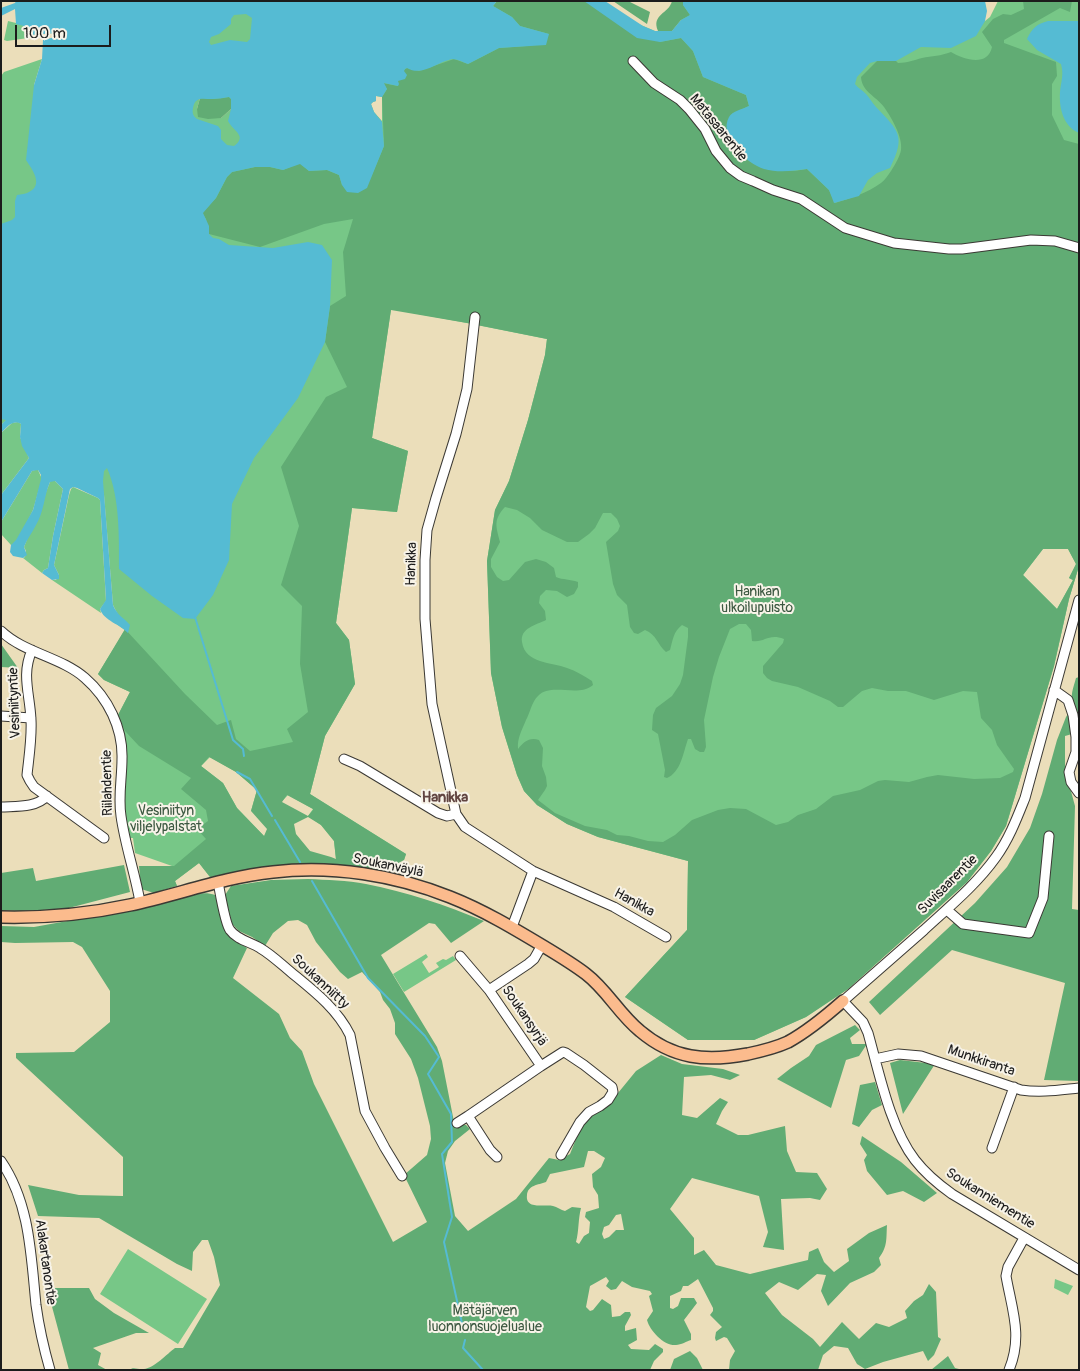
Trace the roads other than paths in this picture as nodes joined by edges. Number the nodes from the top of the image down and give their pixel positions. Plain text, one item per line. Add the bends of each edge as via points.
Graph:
1 (633, 61) dead end
2 (1079, 248) edge
3 (475, 317) dead end
4 (1079, 600) edge
5 (1, 631) edge
6 (32, 650) junction
7 (1054, 690) junction
8 (1, 716) edge
9 (31, 718) junction
10 (344, 759) dead end
11 (1079, 793) edge
12 (47, 796) junction
13 (1, 807) edge
14 (456, 814) junction
15 (1049, 836) dead end
16 (104, 838) dead end
17 (533, 871) junction
18 (218, 882) junction
19 (140, 902) junction
20 (947, 910) junction
21 (1, 917) edge
22 (512, 927) junction
23 (666, 937) dead end
24 (542, 946) junction
25 (460, 956) dead end
26 (489, 990) junction
27 (843, 1001) junction
28 (721, 1058) joint
29 (875, 1059) junction
30 (541, 1066) junction
31 (1014, 1087) junction
32 (1079, 1088) edge
33 (468, 1116) junction
34 (457, 1123) dead end
35 (992, 1148) dead end
36 (561, 1154) dead end
37 (497, 1157) dead end
38 (1, 1161) edge
39 (402, 1176) dead end
40 (1024, 1238) junction
41 (1079, 1270) edge
42 (50, 1370) edge
43 (1009, 1370) edge

1 - 2 street, Matasaarentie via 654,83 689,109 730,168 773,190 801,199 845,228 894,243 949,248 1031,240 1055,241
3 - 14 street, Hanikka via 467,389 427,530 424,560 432,704
4 - 7 street, Suvisaarentie
5 - 6 street, Riilahdentie
6 - 9 street, Vesiniityntie via 26,666
6 - 19 street, Riilahdentie via 82,676 93,685 111,711 121,740 121,815
7 - 11 street via 1068,700 1073,714 1076,752 1069,772
7 - 20 street, Suvisaarentie via 1025,798 1009,835 989,866
8 - 9 street
9 - 12 street, Vesiniityntie via 28,775 34,787
10 - 14 street via 438,813
12 - 13 street via 37,803
12 - 16 street, Vesiniityntie
14 - 17 street, Hanikka via 465,827
15 - 20 street via 1042,898 1028,933 963,924
17 - 22 street
17 - 23 street, Hanikka via 614,907
18 - 19 main road, Soukanväylä
18 - 22 main road, Soukanväylä via 298,870 373,876 450,897
18 - 39 street, Soukanniitty via 230,931 272,956 308,985 346,1026 365,1110
19 - 21 main road, Soukanväylä via 59,916
20 - 27 street, Suvisaarentie
22 - 24 main road, Soukanväylä
24 - 26 street, Soukansyrjä via 528,964
24 - 28 main road, Soukanväylä via 587,974 630,1022 658,1043 688,1055
25 - 26 street
26 - 30 street, Soukansyrjä
27 - 28 main road, Suvisaarentie via 786,1043
27 - 29 street, Soukanniementie via 863,1022
29 - 31 street, Munkkiranta via 898,1054 921,1056
29 - 40 street, Soukanniementie via 900,1136 915,1160 939,1185
30 - 33 street, Soukansyrjä
30 - 36 street via 563,1052 612,1087 608,1100 580,1122
31 - 32 street, Munkkiranta via 1039,1092
31 - 35 street
33 - 34 street, Soukansyrjä
33 - 37 street
38 - 42 street, Alakartanontie via 25,1215 36,1306
40 - 41 street, Soukanniementie
40 - 43 street via 1006,1276 1017,1334

